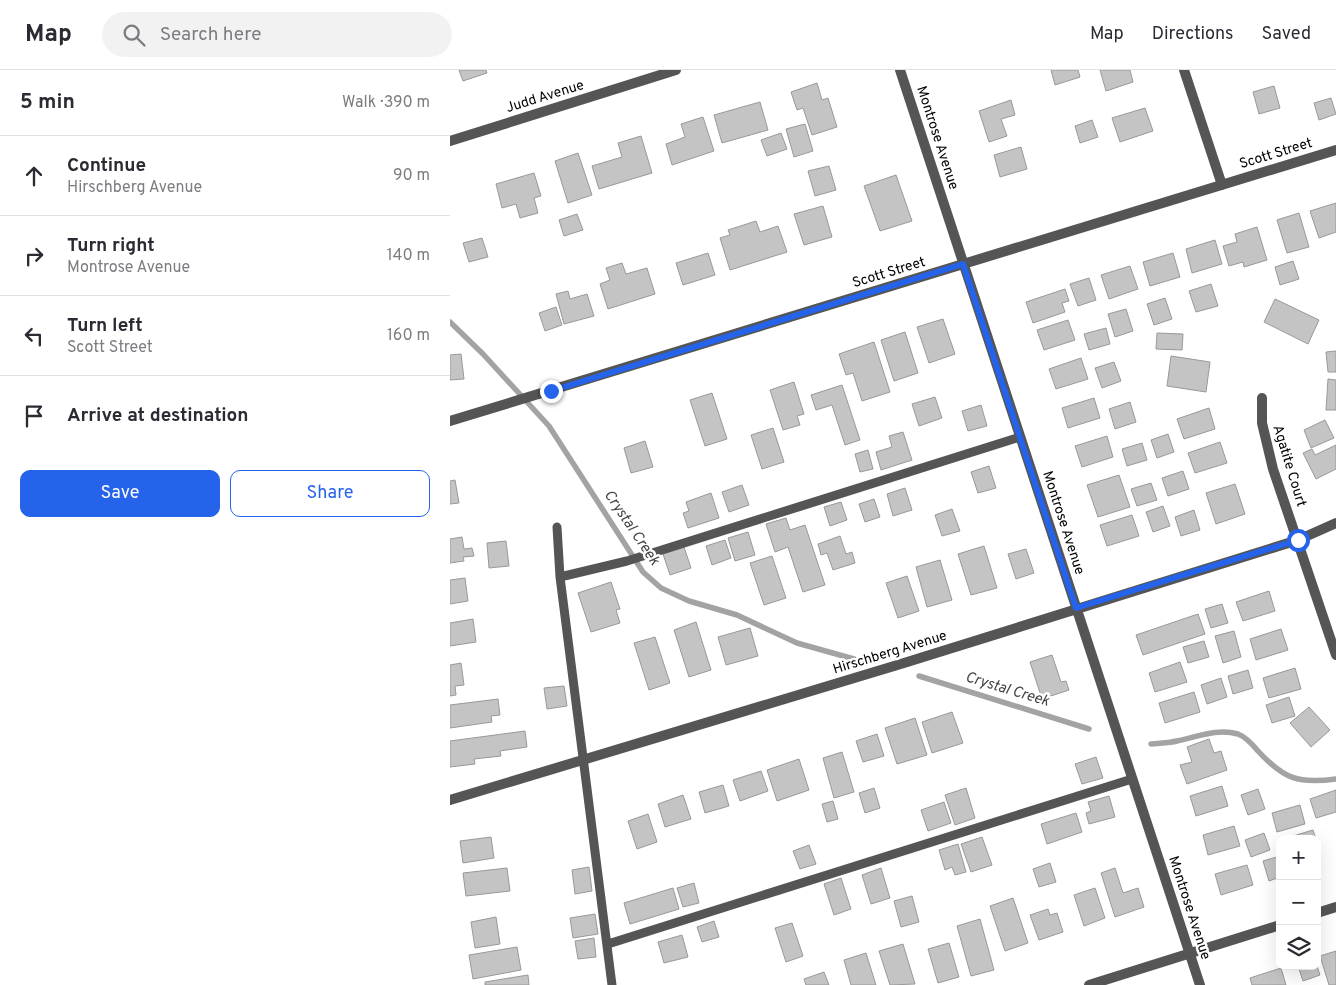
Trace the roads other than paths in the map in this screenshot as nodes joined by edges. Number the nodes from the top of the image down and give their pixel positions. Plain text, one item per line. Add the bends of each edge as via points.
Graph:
1 (676, 70) edge
2 (900, 70) edge
3 (1184, 70) edge
4 (450, 141) edge
5 (1336, 150) edge
6 (1222, 185) junction
7 (963, 264) junction
8 (1262, 398) dead end
9 (450, 421) edge
10 (1020, 437) junction
11 (1336, 523) edge
12 (557, 527) dead end
13 (1298, 540) junction
14 (560, 577) junction
15 (1076, 608) junction
16 (1336, 655) edge
17 (583, 761) junction
18 (1132, 779) junction
19 (450, 800) edge
20 (1336, 907) edge
21 (1321, 912) edge
22 (1276, 926) edge
23 (608, 944) junction
24 (1190, 954) junction
25 (612, 985) edge
26 (1090, 985) edge
27 (1200, 985) edge

1 - 4 street, Judd Avenue
2 - 7 street, Montrose Avenue
3 - 6 street
5 - 6 street, Scott Street
6 - 7 street, Scott Street
7 - 9 street, Scott Street
7 - 10 street, Montrose Avenue
8 - 13 street, Agatite Court via 1262,423
10 - 14 lane via 627,561
10 - 15 street, Montrose Avenue
11 - 13 street, Hirschberg Avenue
12 - 14 lane
13 - 15 street, Hirschberg Avenue
13 - 16 street, Agatite Court
14 - 17 lane
15 - 17 street, Hirschberg Avenue
15 - 18 street, Montrose Avenue
17 - 19 street, Hirschberg Avenue
17 - 23 lane
18 - 23 lane
18 - 24 street, Montrose Avenue
20 - 21 street
22 - 24 street
23 - 25 lane
24 - 26 street
24 - 27 street, Montrose Avenue

